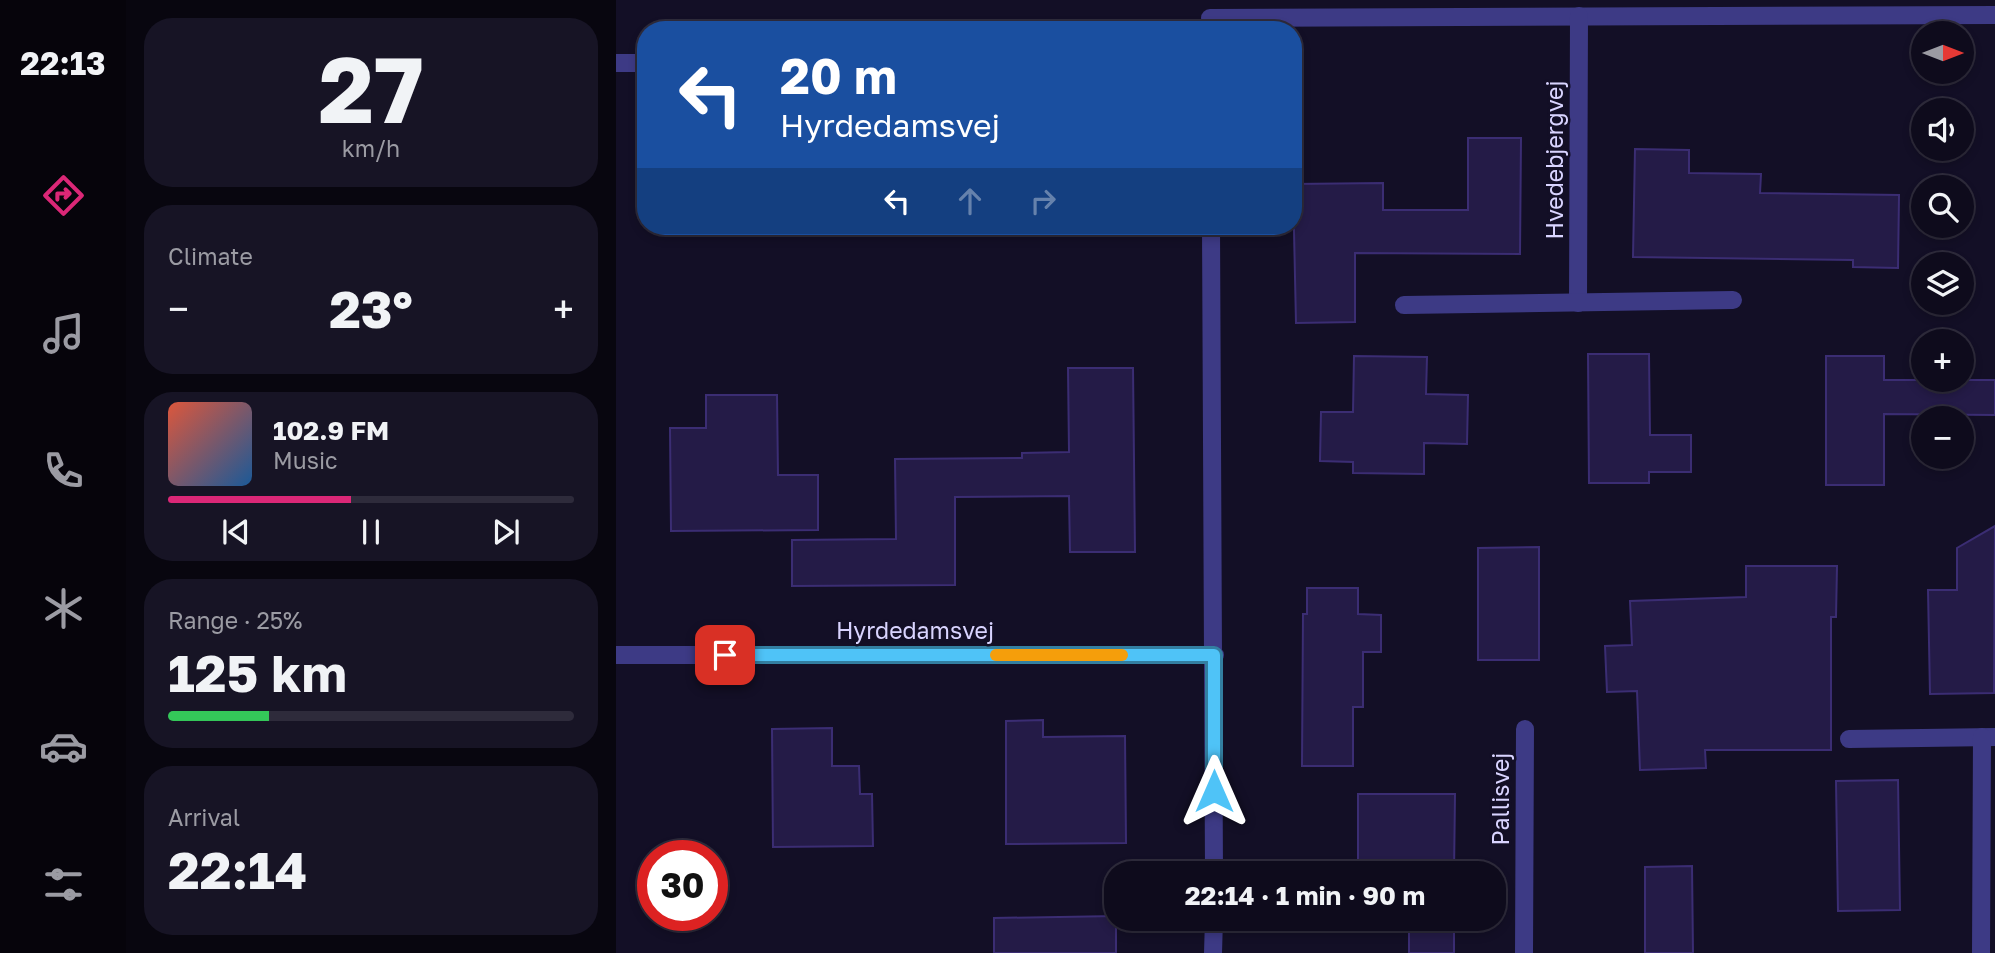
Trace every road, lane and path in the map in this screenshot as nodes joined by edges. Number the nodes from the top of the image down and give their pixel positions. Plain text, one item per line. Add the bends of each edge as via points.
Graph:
1 (1526, 8) edge
2 (1976, 8) edge
3 (1995, 15) edge
4 (1210, 16) edge
5 (1579, 16) junction
6 (616, 63) edge
7 (637, 63) edge
8 (1211, 235) edge
9 (1733, 300) dead end
10 (1578, 303) junction
11 (1404, 305) dead end
12 (616, 655) edge
13 (1214, 655) junction
14 (1525, 729) dead end
15 (1989, 737) edge
16 (1849, 740) dead end
17 (1214, 861) edge
18 (1214, 931) edge
19 (1213, 953) edge
20 (1524, 953) edge
21 (1981, 953) edge

1 - 4 street
1 - 5 street
2 - 3 street
2 - 5 street
5 - 10 street, Hvedebjergvej
6 - 7 street
8 - 13 street
9 - 10 street
10 - 11 street
12 - 13 street, Hyrdedamsvej
13 - 17 street
14 - 20 street, Pallisvej
15 - 16 street
15 - 21 street
18 - 19 street

